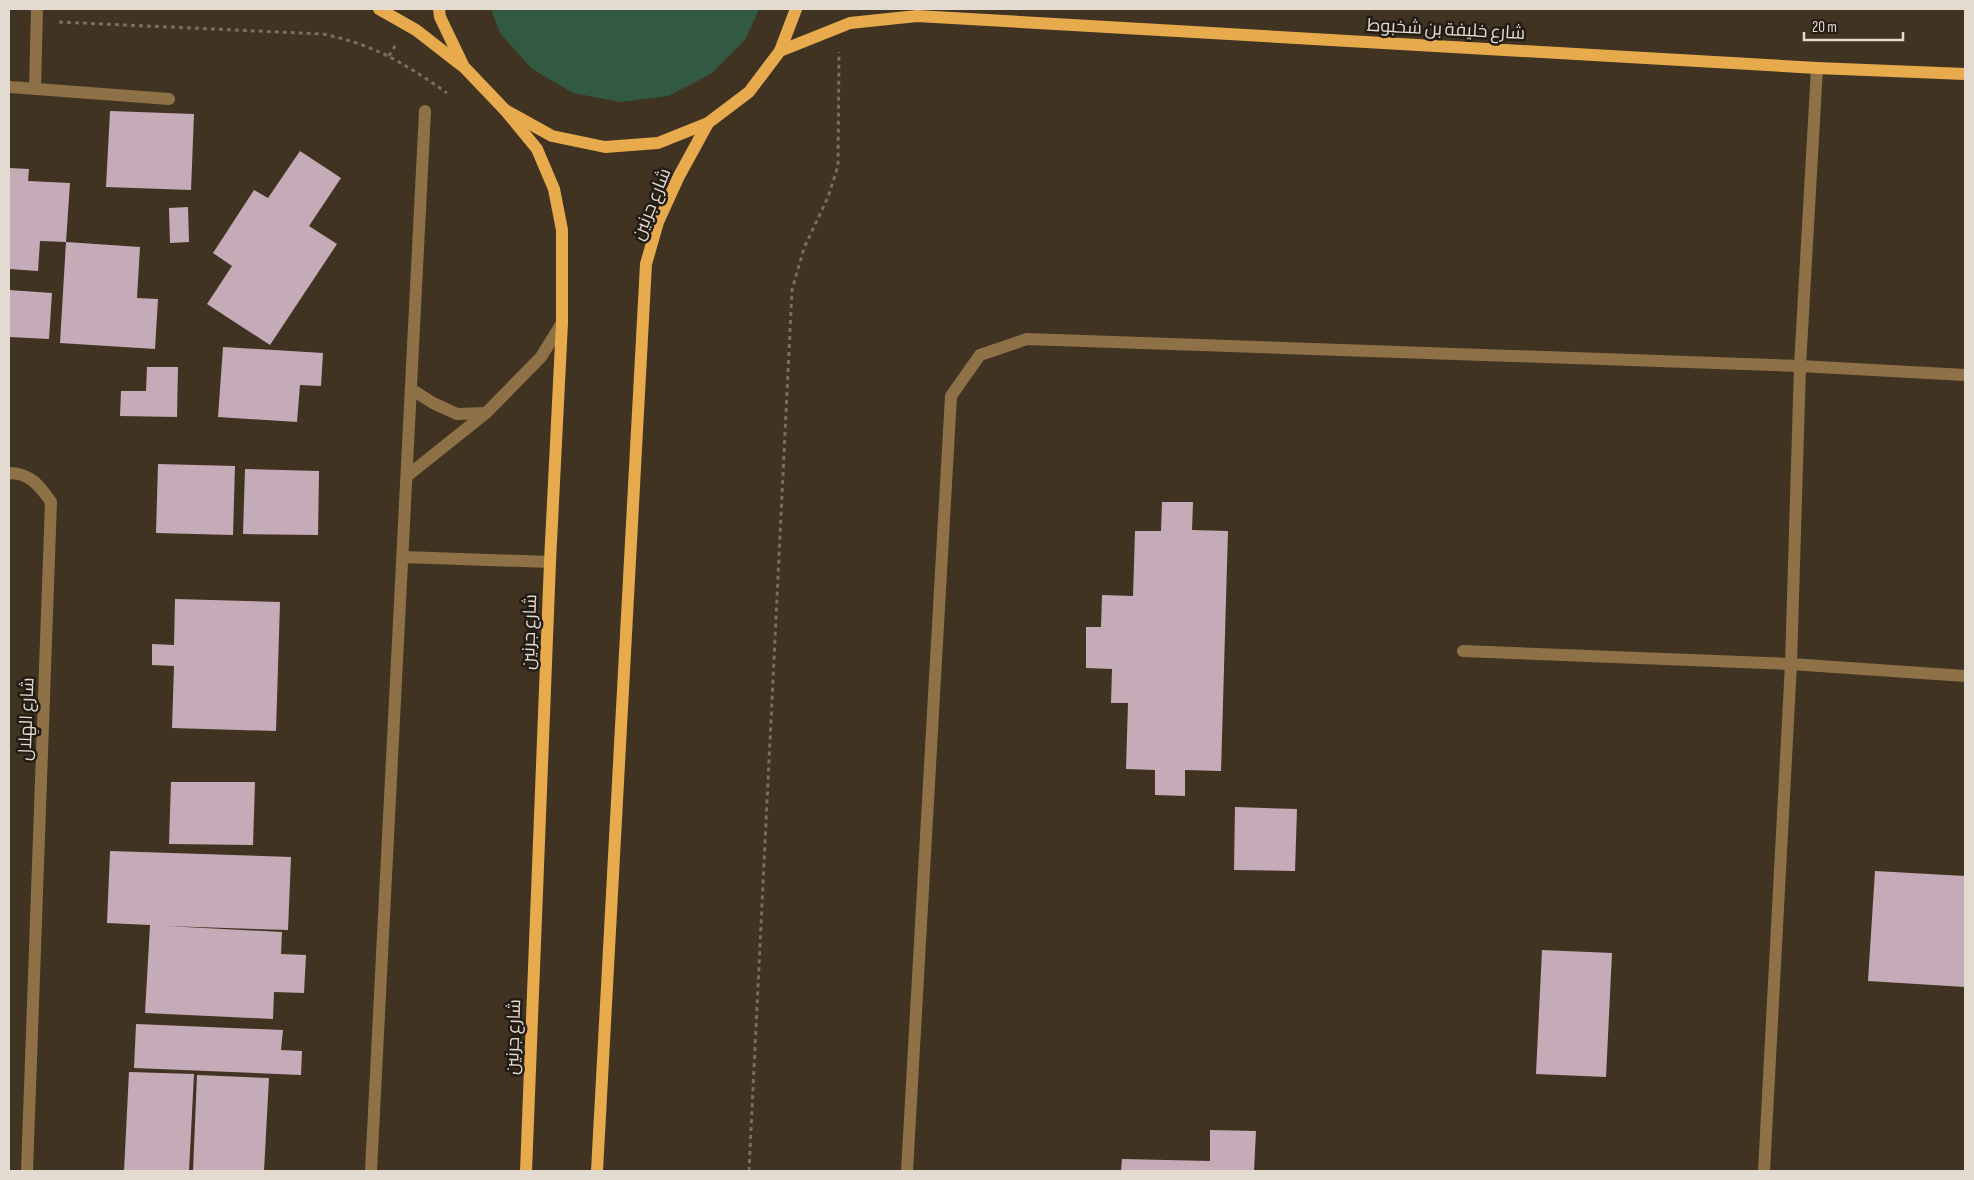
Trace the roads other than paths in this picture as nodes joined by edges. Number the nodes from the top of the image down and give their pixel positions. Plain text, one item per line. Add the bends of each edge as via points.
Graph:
1 (379, 9) edge
2 (439, 9) edge
3 (796, 9) edge
4 (36, 15) edge
5 (780, 51) junction
6 (464, 67) junction
7 (1817, 68) junction
8 (1965, 74) edge
9 (10, 87) dead end
10 (35, 89) junction
11 (169, 99) dead end
12 (505, 110) junction
13 (425, 111) dead end
14 (708, 123) junction
15 (562, 323) junction
16 (1800, 366) junction
17 (1965, 374) edge
18 (411, 389) junction
19 (486, 414) junction
20 (9, 472) edge
21 (407, 476) junction
22 (403, 557) junction
23 (550, 562) junction
24 (1463, 651) dead end
25 (1791, 664) junction
26 (1965, 676) edge
27 (27, 1171) edge
28 (371, 1171) edge
29 (526, 1171) edge
30 (597, 1171) edge
31 (907, 1171) edge
32 (1764, 1171) edge

1 - 6 main road via 416,30
2 - 6 main road
3 - 5 main road
4 - 10 street
5 - 7 main road, شارع خليفة بن شخبوط via 850,22 917,16
5 - 14 main road via 748,92
6 - 12 main road
7 - 8 main road, شارع خليفة بن شخبوط
7 - 16 street
9 - 10 street
10 - 11 street
12 - 14 main road via 552,136 605,147 658,143
12 - 15 main road, شارع جرنين via 536,149 554,189 562,230
13 - 18 street
14 - 30 main road, شارع جرنين via 658,222 646,264
15 - 19 street via 541,357
15 - 23 main road, شارع جرنين
16 - 17 street
16 - 25 street
16 - 31 street via 1027,339 980,355 952,396
18 - 19 street via 433,404 457,414
18 - 21 street
19 - 21 street
20 - 27 street, شارع الهِلال via 38,484 51,502
21 - 22 street
22 - 23 street
22 - 28 street
23 - 29 main road, شارع جرنين
24 - 25 street
25 - 26 street
25 - 32 street

